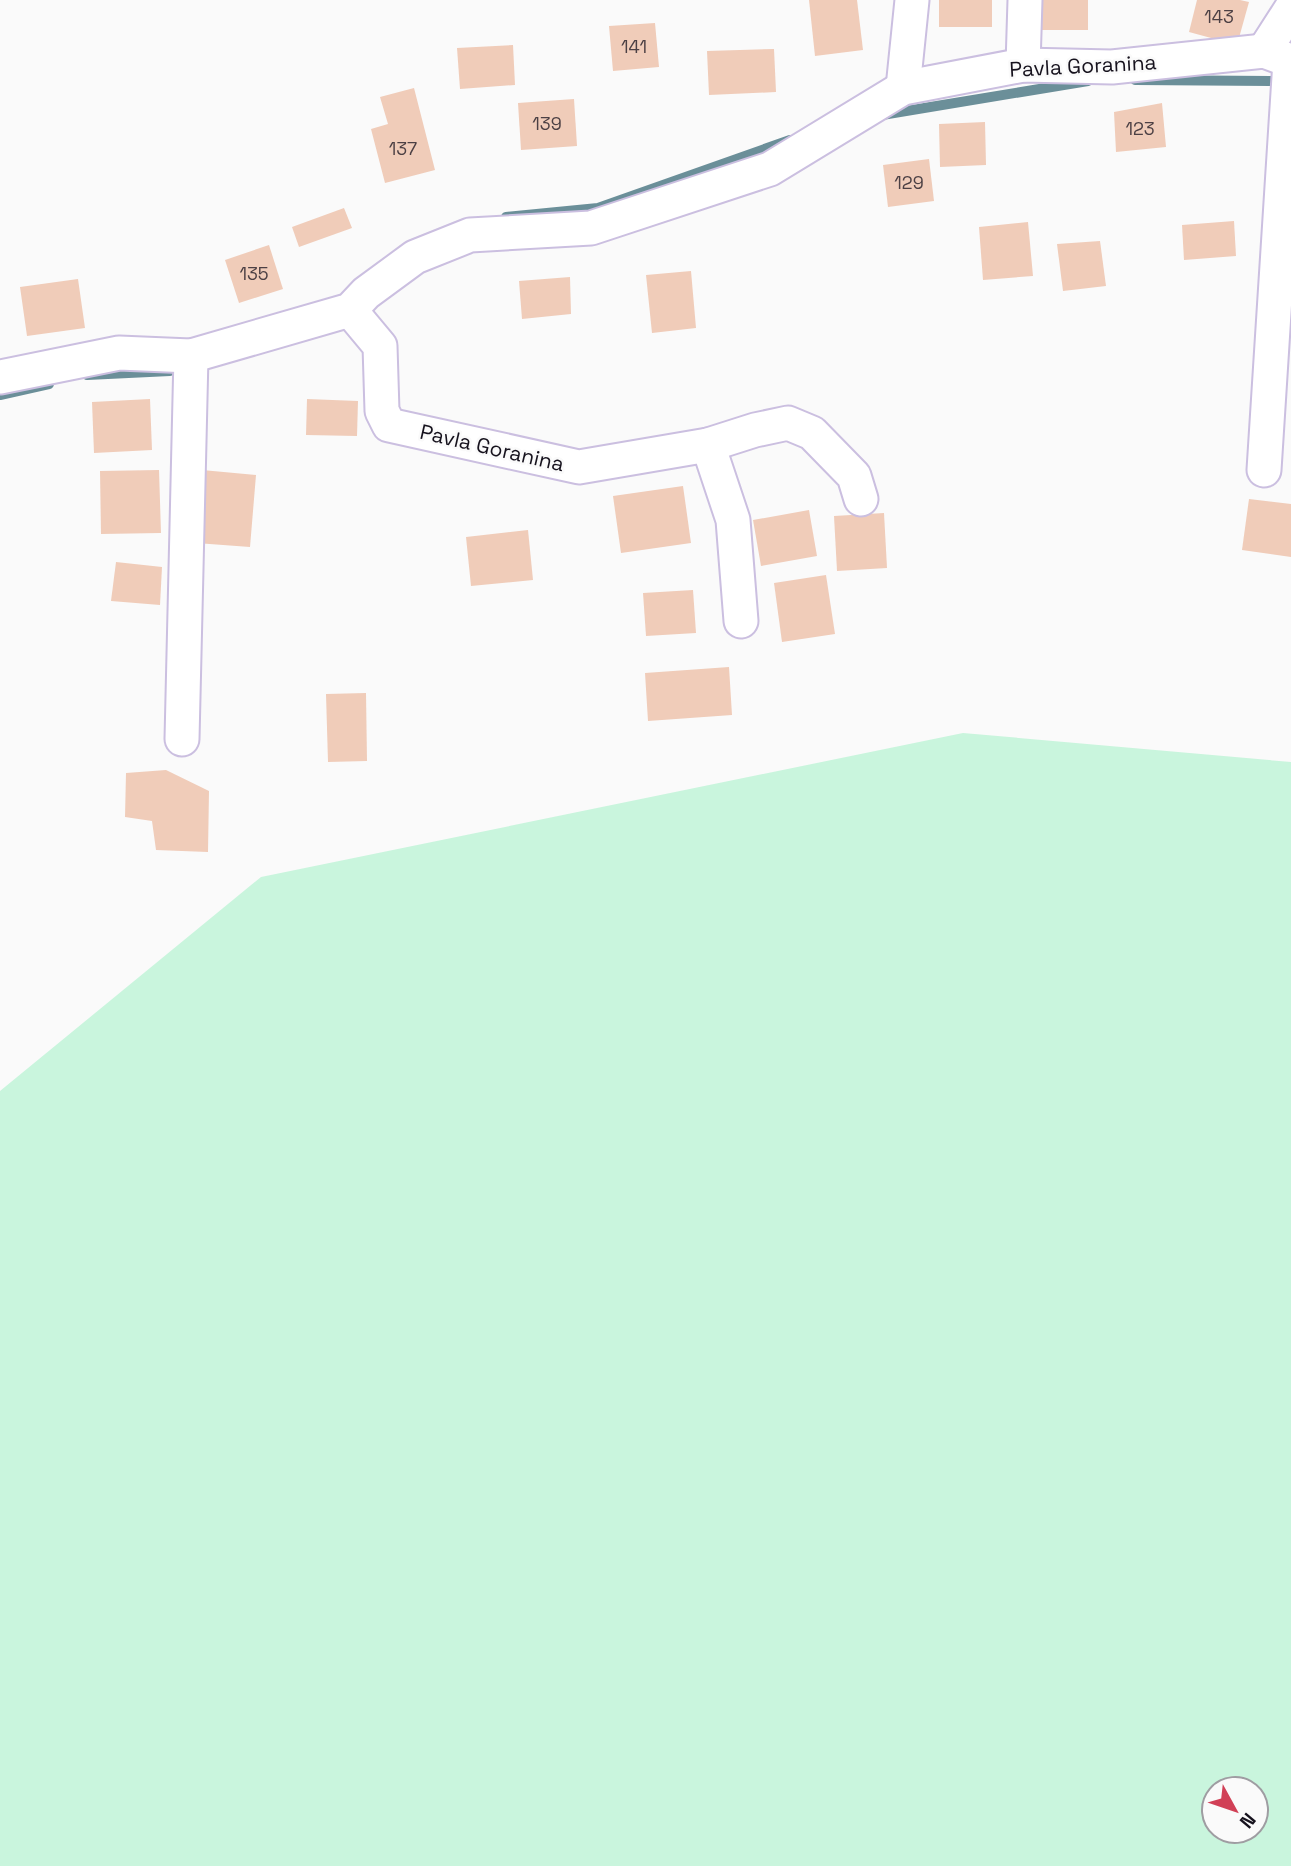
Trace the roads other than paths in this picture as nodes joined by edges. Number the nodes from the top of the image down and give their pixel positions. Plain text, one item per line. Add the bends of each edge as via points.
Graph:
1 (912, 0) edge
2 (1025, 0) edge
3 (1291, 9) edge
4 (1282, 58) edge
5 (1023, 65) junction
6 (903, 88) junction
7 (350, 310) junction
8 (191, 355) junction
9 (0, 377) edge
10 (708, 445) junction
11 (1264, 470) dead end
12 (861, 499) dead end
13 (741, 621) dead end
14 (182, 740) dead end

1 - 6 street
2 - 5 street
3 - 4 street
4 - 5 street, Pavla Goranina via 1112,67
4 - 11 street
5 - 6 street, Pavla Goranina
6 - 7 street, Pavla Goranina via 770,169 591,228 470,235 415,257
7 - 8 street, Pavla Goranina
7 - 10 street, Pavla Goranina via 380,346 382,411 389,425 579,467
8 - 9 street, Pavla Goranina via 119,353
8 - 14 street
10 - 12 street via 788,423 812,433 846,467
10 - 13 street via 733,520

